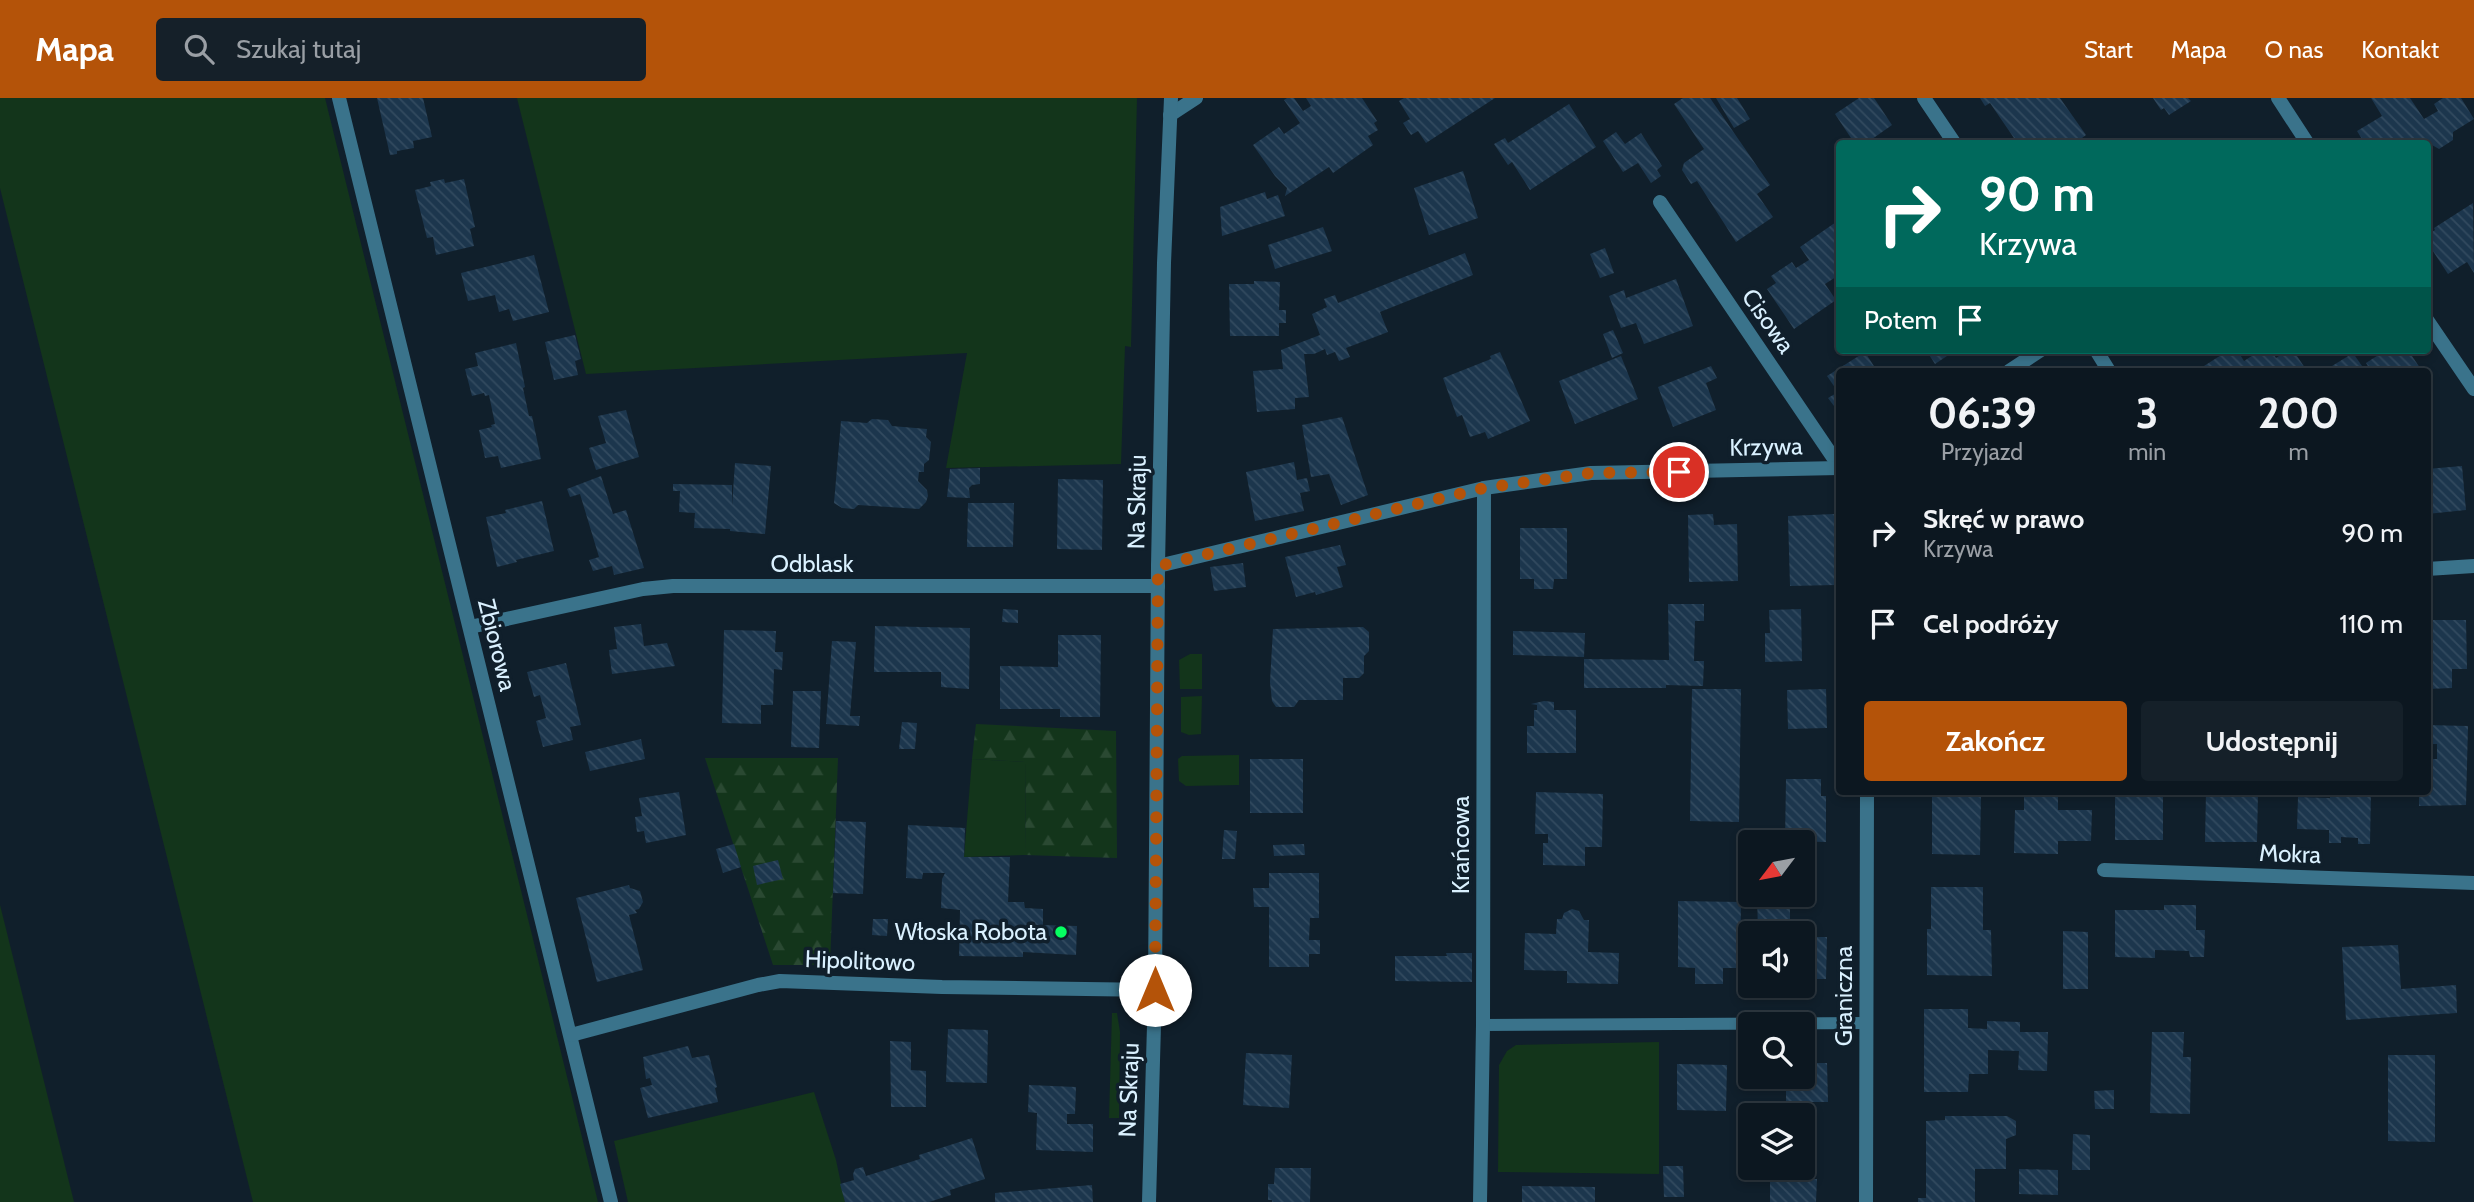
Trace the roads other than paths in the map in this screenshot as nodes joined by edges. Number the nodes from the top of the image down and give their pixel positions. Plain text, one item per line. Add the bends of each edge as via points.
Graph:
1 (340, 98) edge
2 (1171, 98) edge
3 (1196, 98) edge
4 (1924, 98) edge
5 (2278, 98) edge
6 (1170, 115) junction
7 (1952, 140) edge
8 (2305, 140) edge
9 (1660, 202) dead end
10 (2431, 326) edge
11 (2035, 354) edge
12 (2014, 368) edge
13 (2474, 389) edge
14 (1836, 463) edge
15 (1836, 467) edge
16 (1484, 488) junction
17 (1158, 566) junction
18 (2474, 566) edge
19 (2431, 569) edge
20 (1158, 586) junction
21 (470, 627) junction
22 (1867, 795) edge
23 (2104, 870) dead end
24 (2474, 883) edge
25 (1155, 990) junction
26 (1867, 1023) junction
27 (1483, 1025) junction
28 (571, 1035) junction
29 (611, 1202) edge
30 (1149, 1202) edge
31 (1480, 1202) edge
32 (1866, 1202) edge

1 - 21 street, Zbiorowa
2 - 6 street, Na Skraju
3 - 6 street
4 - 7 street
5 - 8 street
6 - 17 street, Na Skraju
9 - 14 street, Cisowa
10 - 13 street
11 - 12 street
15 - 16 street, Krzywa via 1591,473
16 - 17 street, Krzywa
16 - 27 street, Krańcowa
17 - 20 street, Na Skraju
18 - 19 street
20 - 21 street, Odblask via 673,586
20 - 25 street, Na Skraju
21 - 28 street, Zbiorowa
22 - 26 street, Graniczna
23 - 24 street, Mokra
25 - 28 street, Hipolitowo via 780,981
25 - 30 street, Na Skraju
26 - 27 lane
26 - 32 street, Graniczna
27 - 31 street, Krańcowa
28 - 29 street, Zbiorowa

